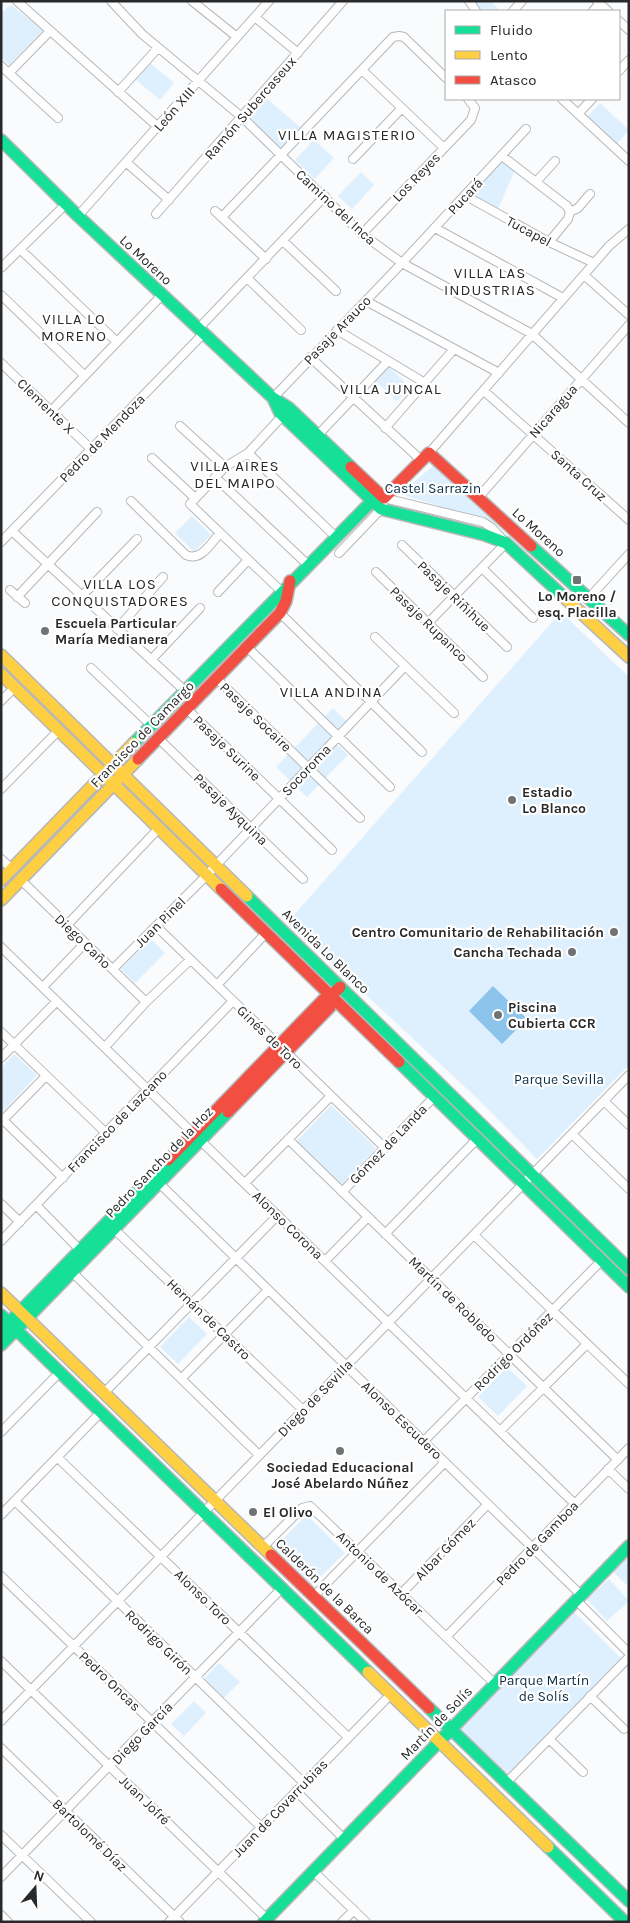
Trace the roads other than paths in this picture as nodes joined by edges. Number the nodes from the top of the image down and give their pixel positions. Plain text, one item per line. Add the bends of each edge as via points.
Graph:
1 (17, 1) edge
2 (110, 1) edge
3 (192, 1) edge
4 (269, 1) edge
5 (343, 1) edge
6 (254, 17) junction
7 (50, 31) junction
8 (237, 38) junction
9 (158, 48) junction
10 (298, 53) junction
11 (629, 60) edge
12 (1, 66) edge
13 (362, 70) junction
14 (620, 70) edge
15 (10, 74) junction
16 (445, 77) edge
17 (198, 81) junction
18 (118, 92) junction
19 (469, 100) edge
20 (563, 100) edge
21 (591, 100) edge
22 (402, 108) junction
23 (578, 114) junction
24 (58, 118) dead end
25 (243, 118) junction
26 (158, 127) junction
27 (526, 129) dead end
28 (1, 140) edge
29 (444, 148) junction
30 (627, 155) edge
31 (281, 156) junction
32 (502, 156) junction
33 (353, 159) dead end
34 (555, 161) dead end
35 (127, 163) junction
36 (536, 182) junction
37 (590, 194) dead end
38 (325, 196) junction
39 (466, 196) junction
40 (169, 200) junction
41 (66, 204) junction
42 (215, 211) dead end
43 (570, 212) junction
44 (156, 214) dead end
45 (78, 216) junction
46 (222, 217) junction
47 (435, 228) junction
48 (629, 229) edge
49 (362, 234) junction
50 (283, 241) junction
51 (549, 242) junction
52 (20, 249) junction
53 (266, 259) junction
54 (402, 263) junction
55 (594, 264) junction
56 (1, 268) edge
57 (584, 275) junction
58 (247, 278) junction
59 (336, 291) dead end
60 (1, 295) edge
61 (162, 295) junction
62 (563, 298) junction
63 (366, 301) junction
64 (629, 315) edge
65 (629, 325) edge
66 (301, 330) dead end
67 (337, 330) junction
68 (201, 331) junction
69 (532, 334) junction
70 (117, 342) junction
71 (454, 349) junction
72 (310, 357) junction
73 (388, 361) junction
74 (1, 363) edge
75 (499, 373) junction
76 (84, 375) junction
77 (581, 379) junction
78 (425, 383) junction
79 (484, 390) junction
80 (273, 398) junction
81 (354, 399) junction
82 (51, 410) junction
83 (286, 412) junction
84 (629, 423) edge
85 (180, 426) dead end
86 (385, 428) junction
87 (532, 434) junction
88 (318, 435) junction
89 (91, 449) junction
90 (248, 453) junction
91 (425, 457) junction
92 (152, 458) dead end
93 (225, 467) junction
94 (215, 477) junction
95 (478, 498) junction
96 (131, 501) dead end
97 (193, 501) junction
98 (379, 502) junction
99 (97, 512) dead end
100 (629, 520) edge
101 (12, 531) junction
102 (220, 533) junction
103 (335, 536) junction
104 (137, 539) dead end
105 (1, 542) edge
106 (506, 543) junction
107 (402, 546) dead end
108 (339, 553) dead end
109 (629, 554) edge
110 (248, 560) junction
111 (48, 564) junction
112 (307, 564) junction
113 (482, 568) junction
114 (376, 572) dead end
115 (163, 578) dead end
116 (290, 581) junction
117 (10, 590) dead end
118 (280, 591) junction
119 (218, 592) dead end
120 (17, 596) junction
121 (82, 596) junction
122 (454, 596) junction
123 (590, 598) junction
124 (25, 603) dead end
125 (200, 608) dead end
126 (280, 613) junction
127 (533, 618) dead end
128 (428, 623) junction
129 (117, 628) junction
130 (629, 635) edge
131 (375, 637) dead end
132 (247, 647) junction
133 (507, 647) dead end
134 (1, 656) edge
135 (629, 657) edge
136 (151, 660) junction
137 (405, 666) junction
138 (91, 668) dead end
139 (1, 674) edge
140 (483, 677) dead end
141 (216, 678) junction
142 (15, 687) junction
143 (185, 691) junction
144 (1, 701) edge
145 (370, 702) junction
146 (187, 709) junction
147 (454, 713) dead end
148 (151, 725) junction
149 (59, 730) junction
150 (338, 736) junction
151 (158, 738) junction
152 (422, 752) dead end
153 (113, 765) junction
154 (308, 768) junction
155 (104, 774) junction
156 (123, 774) junction
157 (114, 784) junction
158 (390, 788) dead end
159 (1, 789) edge
160 (278, 799) junction
161 (360, 818) dead end
162 (159, 828) junction
163 (251, 828) junction
164 (332, 850) dead end
165 (1, 859) edge
166 (216, 865) junction
167 (12, 869) junction
168 (207, 874) junction
169 (303, 879) dead end
170 (1, 880) edge
171 (21, 880) junction
172 (1, 900) edge
173 (67, 925) junction
174 (156, 926) junction
175 (266, 933) junction
176 (85, 943) junction
177 (1, 947) edge
178 (190, 960) junction
179 (113, 969) junction
180 (217, 985) junction
181 (43, 987) junction
182 (340, 987) junction
183 (330, 997) junction
184 (57, 1000) junction
185 (233, 1001) junction
186 (146, 1002) junction
187 (1, 1032) edge
188 (14, 1044) junction
189 (105, 1047) junction
190 (282, 1049) junction
191 (1, 1058) edge
192 (629, 1075) edge
193 (46, 1076) junction
194 (148, 1089) junction
195 (331, 1096) junction
196 (434, 1097) junction
197 (604, 1101) junction
198 (2, 1120) edge
199 (629, 1125) edge
200 (106, 1133) junction
201 (572, 1134) junction
202 (197, 1137) junction
203 (288, 1139) junction
204 (477, 1139) junction
205 (385, 1148) junction
206 (532, 1174) junction
207 (62, 1178) junction
208 (159, 1183) junction
209 (245, 1183) junction
210 (523, 1184) junction
211 (629, 1189) edge
212 (342, 1192) junction
213 (1, 1204) edge
214 (36, 1205) junction
215 (278, 1215) junction
216 (368, 1217) junction
217 (20, 1222) junction
218 (114, 1229) junction
219 (385, 1234) junction
220 (474, 1235) junction
221 (1, 1241) edge
222 (80, 1250) junction
223 (236, 1258) junction
224 (602, 1260) junction
225 (326, 1261) junction
226 (628, 1268) edge
227 (72, 1272) junction
228 (618, 1277) junction
229 (431, 1278) junction
230 (629, 1287) edge
231 (268, 1290) junction
232 (1, 1293) edge
233 (192, 1303) junction
234 (552, 1311) junction
235 (24, 1315) junction
236 (388, 1322) junction
237 (7, 1325) edge
238 (225, 1335) junction
239 (587, 1344) junction
240 (1, 1345) edge
241 (149, 1347) junction
242 (509, 1354) junction
243 (346, 1366) junction
244 (60, 1372) junction
245 (181, 1379) junction
246 (629, 1384) edge
247 (543, 1388) junction
248 (104, 1392) junction
249 (466, 1398) junction
250 (303, 1410) junction
251 (101, 1412) junction
252 (500, 1430) junction
253 (1, 1432) edge
254 (424, 1441) junction
255 (629, 1448) edge
256 (259, 1455) junction
257 (57, 1458) junction
258 (618, 1460) junction
259 (445, 1462) junction
260 (608, 1469) junction
261 (629, 1489) edge
262 (215, 1500) junction
263 (15, 1501) junction
264 (488, 1504) junction
265 (575, 1504) junction
266 (3, 1510) edge
267 (204, 1512) junction
268 (629, 1546) edge
269 (263, 1547) junction
270 (533, 1547) junction
271 (358, 1552) junction
272 (161, 1557) junction
273 (1, 1576) edge
274 (282, 1588) junction
275 (401, 1594) junction
276 (314, 1596) junction
277 (579, 1597) junction
278 (117, 1601) junction
279 (239, 1632) junction
280 (446, 1637) junction
281 (74, 1646) junction
282 (629, 1655) edge
283 (1, 1661) edge
284 (195, 1677) junction
285 (495, 1684) junction
286 (31, 1690) junction
287 (391, 1694) junction
288 (590, 1696) junction
289 (1, 1721) edge
290 (152, 1722) junction
291 (451, 1729) junction
292 (624, 1729) dead end
293 (348, 1738) junction
294 (549, 1739) junction
295 (439, 1741) junction
296 (1, 1748) edge
297 (109, 1766) junction
298 (583, 1772) dead end
299 (304, 1783) junction
300 (506, 1783) junction
301 (296, 1791) junction
302 (66, 1811) junction
303 (261, 1827) junction
304 (1, 1835) edge
305 (344, 1839) junction
306 (22, 1855) junction
307 (313, 1871) junction
308 (218, 1872) junction
309 (1, 1877) edge
310 (629, 1901) edge
311 (354, 1910) junction
312 (1, 1915) edge
313 (622, 1919) edge
314 (174, 1920) edge
315 (265, 1920) edge
316 (8, 1922) edge
317 (91, 1922) edge
318 (342, 1922) edge
319 (366, 1922) edge

1 - 7 street
2 - 9 street, Camino del Inca
3 - 8 street
4 - 6 street, León XIII
5 - 10 street, Ramón Subercaseux
6 - 8 street, León XIII
6 - 10 street
7 - 15 street
7 - 18 street
8 - 17 street, León XIII
9 - 17 street, Camino del Inca
9 - 18 street
10 - 25 street, Ramón Subercaseux
11 - 14 street
12 - 15 street
13 - 16 street via 388,42 398,36 404,37
13 - 22 street
13 - 31 street
15 - 24 street
17 - 25 street, Camino del Inca
17 - 26 street, León XIII
18 - 26 street
19 - 29 street, Los Reyes via 474,108 471,120
20 - 23 street
21 - 23 street
22 - 29 street
22 - 33 street
23 - 30 street
25 - 31 street, Camino del Inca
25 - 40 street, Ramón Subercaseux
26 - 35 street, León XIII
27 - 32 street, Pucará
28 - 41 street, Lo Moreno
29 - 49 street, Los Reyes
31 - 38 street, Camino del Inca
31 - 46 street
32 - 36 street
32 - 39 street, Pucará
34 - 36 street
35 - 40 street
35 - 45 street, León XIII
36 - 43 street via 567,206
37 - 43 street
38 - 49 street, Camino del Inca
38 - 50 street, Pedro de Mendoza
39 - 47 street, Pucará
39 - 51 street, Tucapel
40 - 44 street, Ramón Subercaseux
41 - 45 street, Lo Moreno
41 - 52 street
42 - 46 street
43 - 51 street
45 - 61 street, Lo Moreno
46 - 53 street
47 - 54 street, Pucará
47 - 62 street
48 - 55 street, Francisco de Camargo
49 - 54 street, Camino del Inca
50 - 53 street, Pedro de Mendoza
50 - 59 street
51 - 55 street, Tucapel
52 - 56 street
52 - 70 street
53 - 58 street, Pedro de Mendoza
54 - 63 street, Pasaje Arauco
54 - 69 street, Camino del Inca
55 - 57 street, Francisco de Camargo
57 - 62 street, Francisco de Camargo
57 - 64 street
58 - 66 street
58 - 68 street, Pedro de Mendoza
60 - 76 street
61 - 68 street, Lo Moreno
61 - 70 street
62 - 69 street, Francisco de Camargo
63 - 67 street, Pasaje Arauco
63 - 71 street
65 - 77 street, Nicaragua
67 - 72 street, Pasaje Arauco
67 - 73 street
68 - 80 street, Lo Moreno
68 - 89 street, Pedro de Mendoza
69 - 75 street, Francisco de Camargo
69 - 77 street, Camino del Inca
70 - 76 street
71 - 75 street
71 - 78 street
72 - 80 street, Pasaje Arauco
72 - 81 street
73 - 78 street
73 - 81 street
74 - 82 street, Clemente X
75 - 79 street, Francisco de Camargo
76 - 82 street
77 - 84 street, Camino del Inca
77 - 87 street, Nicaragua
78 - 86 street
79 - 87 street, Santa Cruz
79 - 91 street, Francisco de Camargo
80 - 83 street, Lo Moreno via 275,406
81 - 86 street
81 - 88 street
82 - 89 street, Clemente X
83 - 88 street, Lo Moreno
83 - 90 street
83 - 98 street, Lo Moreno
85 - 93 street
86 - 91 street
87 - 95 street, Nicaragua
87 - 100 street, Santa Cruz
88 - 98 street, Lo Moreno
89 - 101 street, Pedro de Mendoza
90 - 93 street
90 - 103 street
91 - 95 street, Lo Moreno
91 - 98 street, Francisco de Camargo
92 - 97 street
93 - 94 street
94 - 97 street
94 - 112 street
95 - 123 street, Lo Moreno
96 - 102 street via 186,555 200,555
97 - 102 street
98 - 103 street, Francisco de Camargo
98 - 106 street, Lo Moreno
98 - 108 street, Francisco de Camargo
99 - 111 street
101 - 105 street, Pedro de Mendoza
101 - 111 street
102 - 110 street
103 - 112 street, Francisco de Camargo
104 - 121 street
106 - 113 street
106 - 135 street, Lo Moreno
107 - 122 street, Pasaje Riñihue
109 - 123 street
110 - 118 street
110 - 119 street
111 - 120 street
111 - 121 street
112 - 116 street, Francisco de Camargo
113 - 122 street
113 - 127 street
114 - 128 street, Pasaje Rupanco
115 - 129 street
116 - 118 street, Francisco de Camargo
116 - 126 street, Francisco de Camargo
117 - 120 street
118 - 143 street, Francisco de Camargo
120 - 124 street
121 - 129 street
122 - 128 street
122 - 133 street, Pasaje Riñihue
123 - 130 street, Lo Moreno
125 - 136 street
126 - 132 street, Francisco de Camargo
126 - 145 street
128 - 140 street, Pasaje Rupanco
129 - 136 street
131 - 137 street
132 - 141 street, Francisco de Camargo
132 - 150 street
134 - 153 street, Avenida Lo Blanco
136 - 143 street
137 - 145 street, Socoroma
137 - 147 street
138 - 148 street
139 - 142 street, Avenida Lo Blanco
141 - 146 street, Francisco de Camargo
141 - 154 street, Pasaje Socaire
142 - 144 street
142 - 149 street, Avenida Lo Blanco
143 - 148 street, Francisco de Camargo
145 - 150 street, Socoroma
145 - 152 street
146 - 151 street, Francisco de Camargo
146 - 160 street, Pasaje Surine
148 - 153 street, Francisco de Camargo
149 - 155 street, Avenida Lo Blanco
149 - 159 street
150 - 154 street, Socoroma
150 - 158 street
151 - 156 street, Francisco de Camargo
151 - 163 street, Pasaje Ayquina
153 - 155 street, Francisco de Camargo
153 - 156 street, Avenida Lo Blanco
154 - 160 street, Socoroma
154 - 161 street, Pasaje Socaire
155 - 157 street, Avenida Lo Blanco
155 - 167 street, Francisco de Camargo
156 - 157 street, Francisco de Camargo
156 - 166 street, Avenida Lo Blanco
157 - 162 street, Avenida Lo Blanco
157 - 171 street, Francisco de Camargo
160 - 163 street, Socoroma
160 - 164 street, Pasaje Surine
162 - 168 street, Avenida Lo Blanco
162 - 173 street
163 - 166 street, Socoroma
163 - 169 street, Pasaje Ayquina
165 - 167 street
166 - 168 street, Socoroma
166 - 182 street, Avenida Lo Blanco
167 - 170 street, Francisco de Camargo
168 - 174 street, Juan Pinel
168 - 175 street, Avenida Lo Blanco
171 - 172 street, Francisco de Camargo
171 - 173 street, Diego Caño
173 - 176 street, Diego Caño
174 - 178 street, Ginés de Toro
174 - 179 street, Juan Pinel
175 - 180 street
175 - 183 street, Avenida Lo Blanco
176 - 179 street, Diego Caño
176 - 181 street
177 - 181 street, Alonso Corona
178 - 180 street, Ginés de Toro
178 - 186 street
179 - 186 street, Diego Caño
180 - 185 street, Ginés de Toro
181 - 184 street, Alonso Corona
182 - 183 street, Pedro Sancho de la Hoz
182 - 206 street, Avenida Lo Blanco
183 - 190 street, Pedro Sancho de la Hoz via 330,1006
183 - 196 street, Avenida Lo Blanco
184 - 188 street
184 - 189 street, Alonso Corona
185 - 190 street, Ginés de Toro
185 - 194 street, Francisco de Lazcano
186 - 189 street
187 - 188 street
188 - 191 street
188 - 193 street
189 - 194 street, Alonso Corona
190 - 195 street, Ginés de Toro
190 - 202 street, Pedro Sancho de la Hoz
192 - 197 street, Diego de Sevilla
193 - 198 street
193 - 200 street
194 - 200 street, Francisco de Lazcano
194 - 202 street, Alonso Corona
195 - 203 street
195 - 205 street, Ginés de Toro
196 - 204 street, Avenida Lo Blanco
196 - 205 street, Gómez de Landa
197 - 199 street
197 - 201 street, Diego de Sevilla
198 - 207 street
200 - 207 street, Francisco de Lazcano
201 - 206 street, Diego de Sevilla
201 - 211 street
202 - 208 street, Pedro Sancho de la Hoz
202 - 209 street, Alonso Corona
202 - 222 street, Pedro Sancho de la Hoz
203 - 209 street
203 - 212 street, Martín de Robledo
204 - 210 street, Avenida Lo Blanco
204 - 219 street
205 - 212 street, Gómez de Landa
206 - 210 street, Diego de Sevilla
206 - 226 street, Avenida Lo Blanco
207 - 214 street, Francisco de Lazcano
208 - 218 street, Pedro Sancho de la Hoz
208 - 223 street, Alonso Escudero
209 - 215 street, Alonso Corona
210 - 220 street, Diego de Sevilla
210 - 224 street, Avenida Lo Blanco
212 - 216 street, Martín de Robledo
213 - 217 street
214 - 217 street, Francisco de Lazcano
214 - 222 street
215 - 223 street
215 - 225 street, Alonso Corona
216 - 219 street, Martín de Robledo
216 - 225 street
217 - 221 street, Francisco de Lazcano
218 - 227 street, Pedro Sancho de la Hoz
218 - 233 street, Hernán de Castro
219 - 229 street, Martín de Robledo
220 - 229 street, Diego de Sevilla
220 - 234 street
222 - 235 street, Pedro Sancho de la Hoz
223 - 231 street, Alonso Escudero
223 - 233 street
224 - 228 street, Avenida Lo Blanco
224 - 234 street, Rodrigo Ordóñez
225 - 236 street, Alonso Corona
226 - 228 street
227 - 235 street, Pedro Sancho de la Hoz
227 - 241 street
228 - 230 street, Avenida Lo Blanco
229 - 236 street, Diego de Sevilla
229 - 242 street, Martín de Robledo
231 - 238 street
231 - 243 street, Alonso Escudero
232 - 235 street, Calderón de la Barca
233 - 238 street, Hernán de Castro
233 - 241 street
234 - 239 street
234 - 242 street, Rodrigo Ordóñez
235 - 237 street, Pedro Sancho de la Hoz
235 - 248 street, Calderón de la Barca
236 - 243 street, Diego de Sevilla
236 - 249 street, Alonso Corona
237 - 240 street, Pedro Sancho de la Hoz
237 - 244 street
238 - 245 street
238 - 250 street, Hernán de Castro
239 - 246 street
239 - 247 street
241 - 245 street
241 - 248 street
242 - 247 street, Martín de Robledo
242 - 249 street, Rodrigo Ordóñez
243 - 250 street, Diego de Sevilla
243 - 254 street, Alonso Escudero
244 - 251 street
244 - 253 street
245 - 256 street
247 - 252 street
247 - 258 street, Martín de Robledo
248 - 262 street, Calderón de la Barca
249 - 252 street, Alonso Corona
249 - 254 street, Rodrigo Ordóñez
250 - 256 street, Diego de Sevilla
251 - 257 street
251 - 267 street
252 - 265 street, Alonso Corona
254 - 259 street, Alonso Escudero
255 - 258 street, Pedro de Gamboa
256 - 262 street, Diego de Sevilla
257 - 263 street
257 - 272 street, Alonso Toro
258 - 260 street, Pedro de Gamboa
259 - 264 street, Alonso Escudero
259 - 271 street
260 - 261 street
260 - 265 street, Pedro de Gamboa
262 - 267 street, Diego de Sevilla
262 - 269 street, Calderón de la Barca
263 - 266 street
263 - 278 street, Rodrigo Girón
264 - 270 street, Alonso Escudero
264 - 275 street, Albar Gómez
265 - 270 street, Pedro de Gamboa
267 - 272 street, Diego de Sevilla
267 - 274 street
268 - 277 street, Martín de Solís
269 - 271 street, Antonio de Azócar via 307,1506
269 - 276 street, Calderón de la Barca
270 - 277 street, Alonso Escudero
270 - 280 street, Pedro de Gamboa
271 - 275 street, Antonio de Azócar
271 - 276 street
272 - 278 street, Diego de Sevilla
272 - 279 street, Alonso Toro
273 - 281 street, Pedro Oncas
274 - 279 street, Diego García
274 - 287 street
275 - 280 street, Antonio de Azócar
276 - 291 street, Calderón de la Barca
277 - 282 street, Alonso Escudero
277 - 285 street, Martín de Solís
278 - 281 street, Diego de Sevilla
278 - 284 street, Rodrigo Girón
279 - 284 street, Diego García
279 - 293 street, Alonso Toro
280 - 285 street, Antonio de Azócar
281 - 286 street, Diego de Sevilla
281 - 290 street, Pedro Oncas
282 - 288 street
283 - 286 street, Juan Jofré
284 - 290 street, Diego García
284 - 299 street, Rodrigo Girón
285 - 291 street, Martín de Solís
286 - 289 street, Diego de Sevilla
286 - 297 street, Juan Jofré
287 - 293 street, Juan de Covarrubias
287 - 295 street
288 - 292 street
288 - 294 street
290 - 297 street, Diego García
290 - 303 street, Pedro Oncas
291 - 295 street, Martín de Solís
291 - 300 street, Calderón de la Barca
293 - 299 street, Juan de Covarrubias
294 - 298 street
294 - 300 street
295 - 305 street, Martín de Solís
295 - 313 street
296 - 302 street, Bartolomé Díaz
297 - 302 street, Diego García
297 - 308 street, Juan Jofré
299 - 301 street, Juan de Covarrubias
300 - 310 street, Calderón de la Barca
301 - 303 street, Juan de Covarrubias
301 - 305 street
302 - 306 street, Diego García
302 - 314 street, Bartolomé Díaz
303 - 308 street, Juan de Covarrubias
304 - 306 street
305 - 307 street, Martín de Solís
306 - 309 street, Diego García
306 - 317 street
307 - 311 street
307 - 315 street, Martín de Solís
308 - 314 street, Juan de Covarrubias
308 - 315 street, Juan Jofré
310 - 313 street via 620,1907
311 - 318 street
311 - 319 street
312 - 316 street

